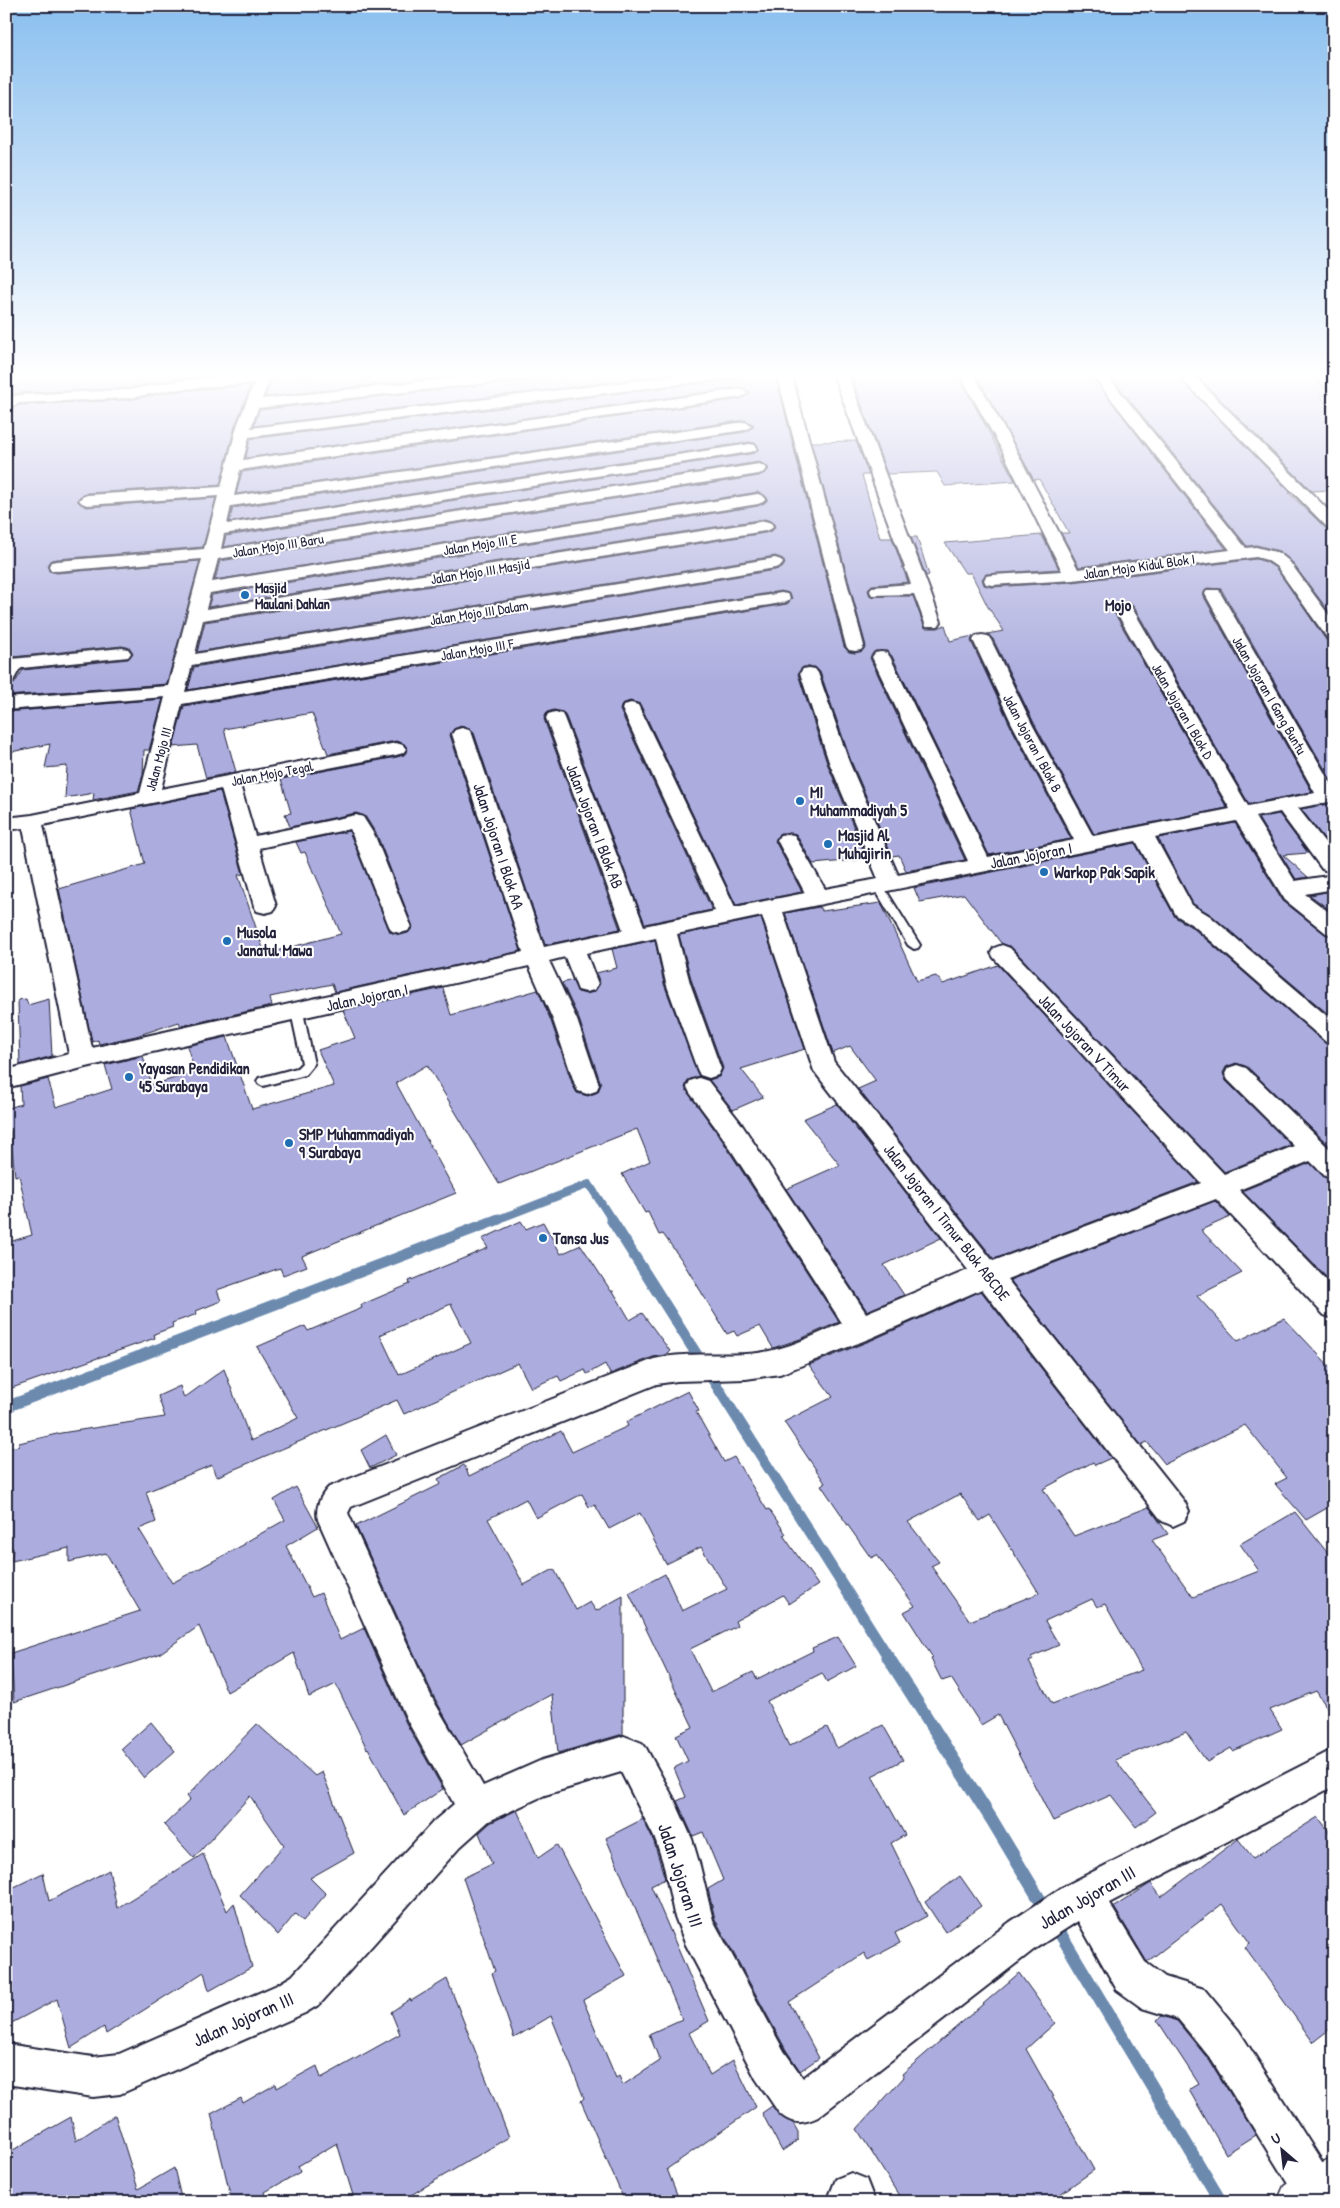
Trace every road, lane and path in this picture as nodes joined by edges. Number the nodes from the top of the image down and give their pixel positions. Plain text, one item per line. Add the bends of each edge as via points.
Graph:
1 (231, 476) edge
2 (374, 476) edge
3 (568, 476) edge
4 (714, 476) edge
5 (811, 476) edge
6 (879, 476) edge
7 (1022, 476) edge
8 (1180, 476) edge
9 (1285, 476) edge
10 (226, 496) junction
11 (758, 499) dead end
12 (86, 500) dead end
13 (1334, 525) edge
14 (765, 526) dead end
15 (218, 530) junction
16 (1241, 552) junction
17 (211, 554) junction
18 (775, 563) dead end
19 (57, 566) dead end
20 (1073, 575) junction
21 (992, 580) dead end
22 (202, 588) junction
23 (921, 589) junction
24 (878, 591) dead end
25 (1213, 594) dead end
26 (781, 598) dead end
27 (1124, 608) dead end
28 (195, 616) junction
29 (932, 622) dead end
30 (1334, 635) edge
31 (982, 640) dead end
32 (855, 646) dead end
33 (122, 653) dead end
34 (881, 657) dead end
35 (184, 660) junction
36 (809, 672) dead end
37 (6, 679) edge
38 (175, 696) junction
39 (6, 704) edge
40 (631, 710) dead end
41 (555, 718) dead end
42 (462, 734) dead end
43 (396, 749) dead end
44 (229, 781) junction
45 (1331, 796) edge
46 (149, 797) junction
47 (1285, 805) junction
48 (1242, 814) junction
49 (32, 821) junction
50 (6, 824) edge
51 (1142, 833) junction
52 (787, 840) dead end
53 (247, 844) junction
54 (1087, 844) junction
55 (981, 865) junction
56 (1334, 866) edge
57 (1334, 882) edge
58 (885, 884) junction
59 (1290, 889) junction
60 (818, 897) junction
61 (266, 906) dead end
62 (770, 907) junction
63 (728, 915) junction
64 (400, 926) dead end
65 (665, 928) junction
66 (1334, 928) edge
67 (636, 934) junction
68 (914, 945) dead end
69 (573, 948) junction
70 (1002, 953) dead end
71 (536, 957) junction
72 (586, 984) dead end
73 (297, 1012) junction
74 (1334, 1036) edge
75 (82, 1059) junction
76 (1237, 1074) dead end
77 (6, 1078) edge
78 (263, 1081) dead end
79 (587, 1085) dead end
80 (1313, 1149) junction
81 (1334, 1169) edge
82 (1220, 1187) junction
83 (988, 1274) junction
84 (1334, 1307) edge
85 (861, 1329) junction
86 (1174, 1511) dead end
87 (1334, 1767) edge
88 (476, 1808) junction
89 (1080, 1898) junction
90 (6, 2064) edge
91 (1314, 2194) edge

1 - 10 street, Jalan Mojo III
2 - 10 street
3 - 15 street
4 - 17 street, Jalan Mojo III Baru
5 - 32 street
6 - 23 street
7 - 20 street, Jalan Mojo Kidul Blok I
8 - 16 street
9 - 13 street
10 - 12 street
10 - 15 street, Jalan Mojo III
11 - 22 street, Jalan Mojo III E
14 - 28 street, Jalan Mojo III Masjid
15 - 17 street, Jalan Mojo III
16 - 20 street, Jalan Mojo Kidul Blok I
16 - 30 street, Jalan Mojo Kidul Blok I via 1260,553 1278,560
17 - 19 street, Jalan Mojo III Baru
17 - 22 street, Jalan Mojo III
18 - 35 street, Jalan Mojo III Dalam
20 - 21 street
22 - 28 street, Jalan Mojo III
23 - 24 street
23 - 29 street
25 - 45 street, Jalan Jojoran I Gang Buntu
26 - 38 street, Jalan Mojo III F
27 - 48 street, Jalan Jojoran I Blok D
28 - 35 street, Jalan Mojo III
31 - 54 street, Jalan Jojoran I Blok B via 1022,724
33 - 37 street via 18,663 11,667
34 - 55 street
35 - 38 street, Jalan Mojo III
36 - 58 street
38 - 39 street, Jalan Mojo III F
38 - 46 street, Jalan Mojo III
40 - 63 street
41 - 67 street, Jalan Jojoran I Blok AB
42 - 71 street, Jalan Jojoran I Blok AA
43 - 44 street, Jalan Mojo Tegal
44 - 46 street, Jalan Mojo Tegal
44 - 53 street
45 - 47 street, Jalan Jojoran I
46 - 49 street, Jalan Mojo III
47 - 48 street, Jalan Jojoran I
47 - 56 street
48 - 51 street, Jalan Jojoran I
48 - 59 street, Jalan Jojoran I Blok D
49 - 50 street, Jalan Mojo III
49 - 75 street
51 - 54 street, Jalan Jojoran I
51 - 74 street via 1184,910 1202,921
52 - 60 street
53 - 61 street
53 - 64 street via 356,821 365,836
54 - 55 street, Jalan Jojoran I
55 - 58 street, Jalan Jojoran I
57 - 59 street
58 - 60 street, Jalan Jojoran I
58 - 68 lane
59 - 66 street, Jalan Jojoran I Blok D via 1299,901
60 - 62 street, Jalan Jojoran I
62 - 63 street, Jalan Jojoran I
62 - 83 street, Jalan Jojoran I Timur Blok ABCDE via 823,1065
63 - 65 street, Jalan Jojoran I
65 - 67 street, Jalan Jojoran I
65 - 85 street via 704,1078 731,1129
67 - 69 street, Jalan Jojoran I
69 - 71 street, Jalan Jojoran I
69 - 72 street
70 - 82 street, Jalan Jojoran V Timur
71 - 73 street, Jalan Jojoran I
71 - 79 street, Jalan Jojoran I Blok AA via 565,1020
73 - 75 street, Jalan Jojoran I
73 - 78 lane via 308,1064 301,1072
75 - 77 street, Jalan Jojoran I
76 - 80 street
80 - 81 street
80 - 82 street
82 - 83 street
82 - 84 street, Jalan Jojoran V Timur
83 - 85 street
83 - 86 street, Jalan Jojoran I Timur Blok ABCDE
85 - 88 street via 785,1360 750,1367 654,1372 340,1497 332,1506 334,1520 408,1685
87 - 89 street, Jalan Jojoran III
88 - 89 street, Jalan Jojoran III via 542,1778 630,1755 661,1813 678,1854 698,1930 770,2065 798,2103 811,2100 1023,1935
88 - 90 street, Jalan Jojoran III via 447,1834 306,1990 291,1999 120,2074 93,2077
89 - 91 street via 1131,1976 1156,1994 1190,2003 1225,2046

